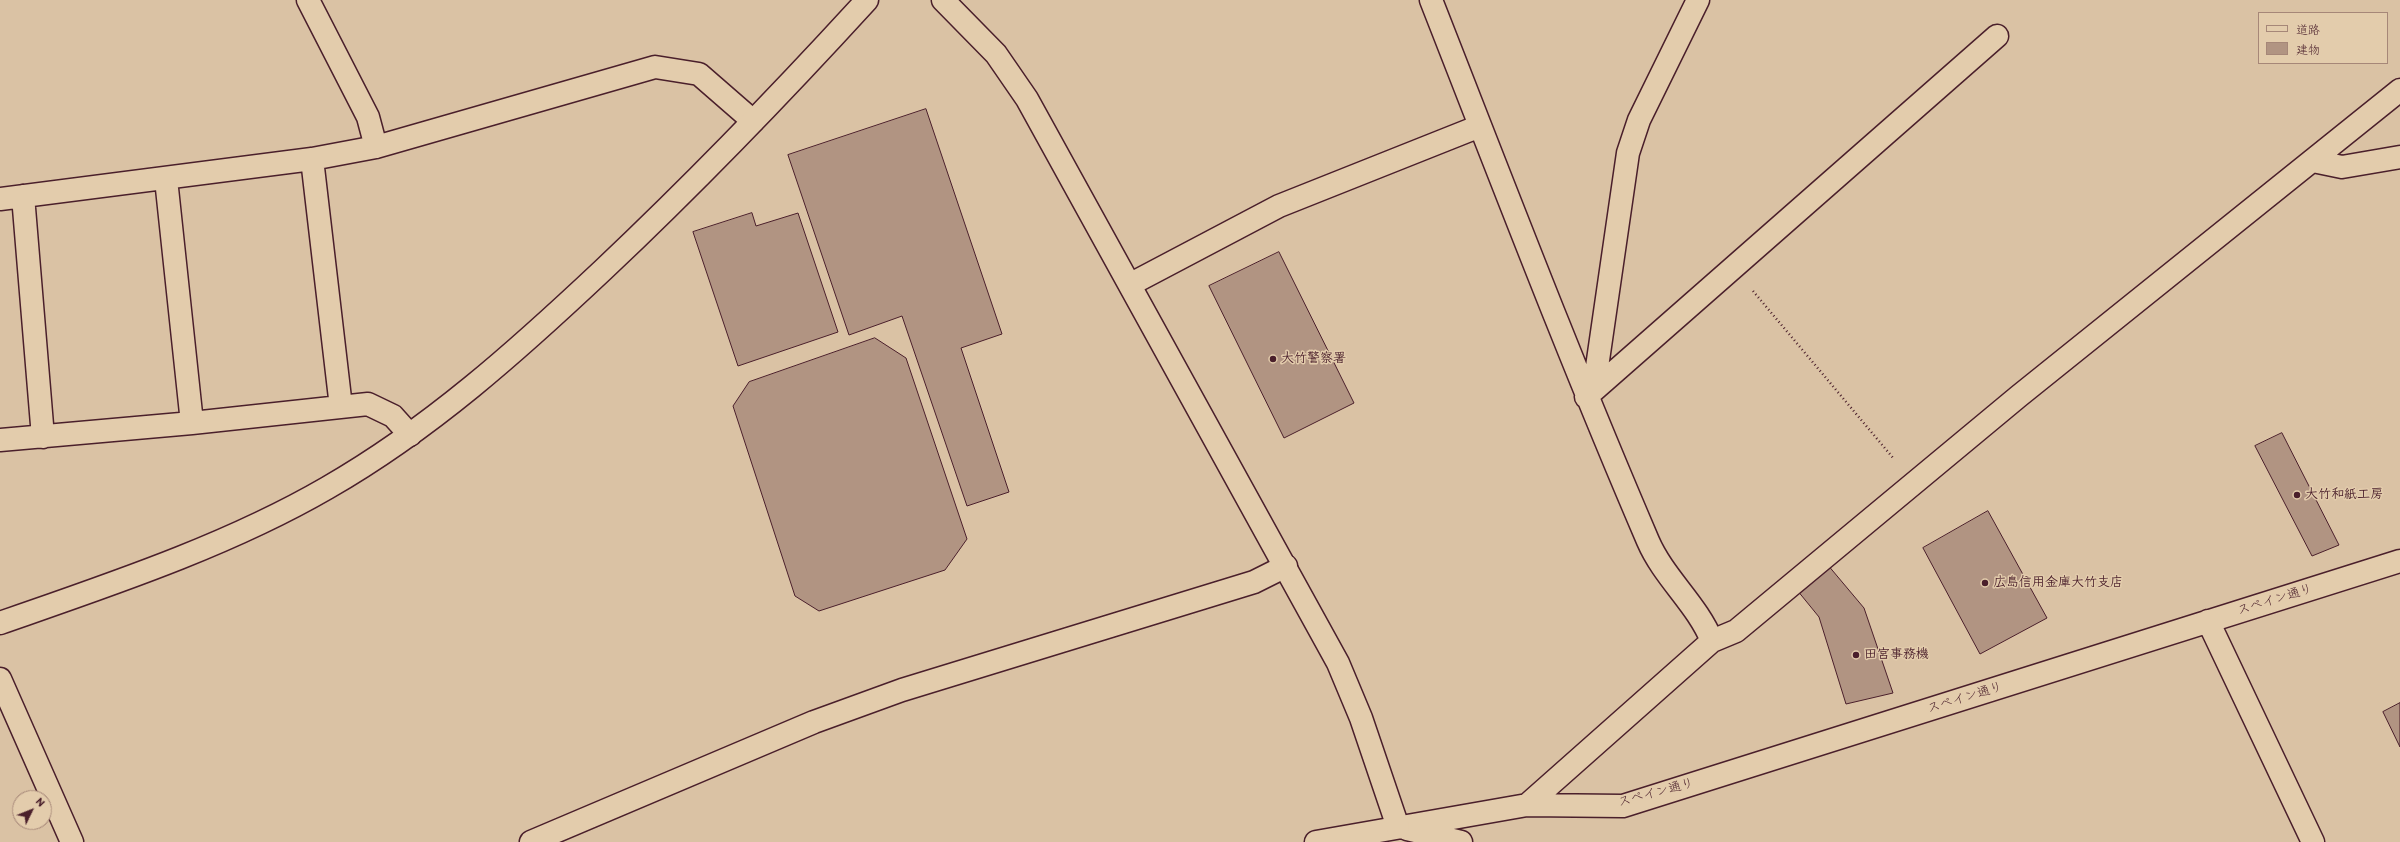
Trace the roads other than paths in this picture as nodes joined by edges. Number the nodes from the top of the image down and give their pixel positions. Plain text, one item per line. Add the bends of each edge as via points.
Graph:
1 (308, 0) edge
2 (867, 0) edge
3 (943, 0) edge
4 (1431, 0) edge
5 (1698, 0) edge
6 (1997, 36) dead end
7 (2400, 90) edge
8 (753, 121) junction
9 (1480, 126) junction
10 (376, 147) junction
11 (2400, 157) edge
12 (312, 159) junction
13 (2313, 161) junction
14 (166, 179) junction
15 (23, 196) junction
16 (0, 199) edge
17 (1131, 284) junction
18 (1586, 397) junction
19 (341, 407) junction
20 (192, 424) junction
21 (410, 435) junction
22 (43, 436) junction
23 (0, 440) edge
24 (2400, 561) edge
25 (1286, 566) junction
26 (2208, 621) junction
27 (0, 623) edge
28 (1712, 641) junction
29 (0, 679) edge
30 (1526, 805) junction
31 (1394, 834) edge
32 (72, 842) edge
33 (531, 842) edge
34 (1316, 842) edge
35 (1461, 842) edge
36 (2313, 842) edge

1 - 10 street via 368,117
2 - 8 street
3 - 17 street via 996,54 1027,99
4 - 9 street
5 - 18 street via 1639,120 1628,153 1596,374
6 - 18 street
7 - 13 street
8 - 10 street via 699,74 655,67
8 - 21 street via 690,188 549,321 480,382
9 - 17 street via 1279,206
9 - 18 street
10 - 12 street
11 - 13 street via 2342,167
12 - 14 street
12 - 19 street
13 - 28 street via 2019,396 1736,631
14 - 15 street
14 - 20 street
15 - 16 street
15 - 22 street
17 - 25 street
18 - 28 street via 1657,561 1706,625
19 - 20 street
19 - 21 street via 368,404 393,416
20 - 22 street
21 - 27 street via 327,488 253,527
22 - 23 street
24 - 26 street, スペイン通り
25 - 31 street via 1338,663 1361,718
25 - 33 street via 1254,582 902,690 814,722
26 - 30 street, スペイン通り via 1623,806
26 - 36 street
28 - 30 street
29 - 32 street
30 - 31 street, スペイン通り
31 - 34 street, スペイン通り
31 - 35 street

